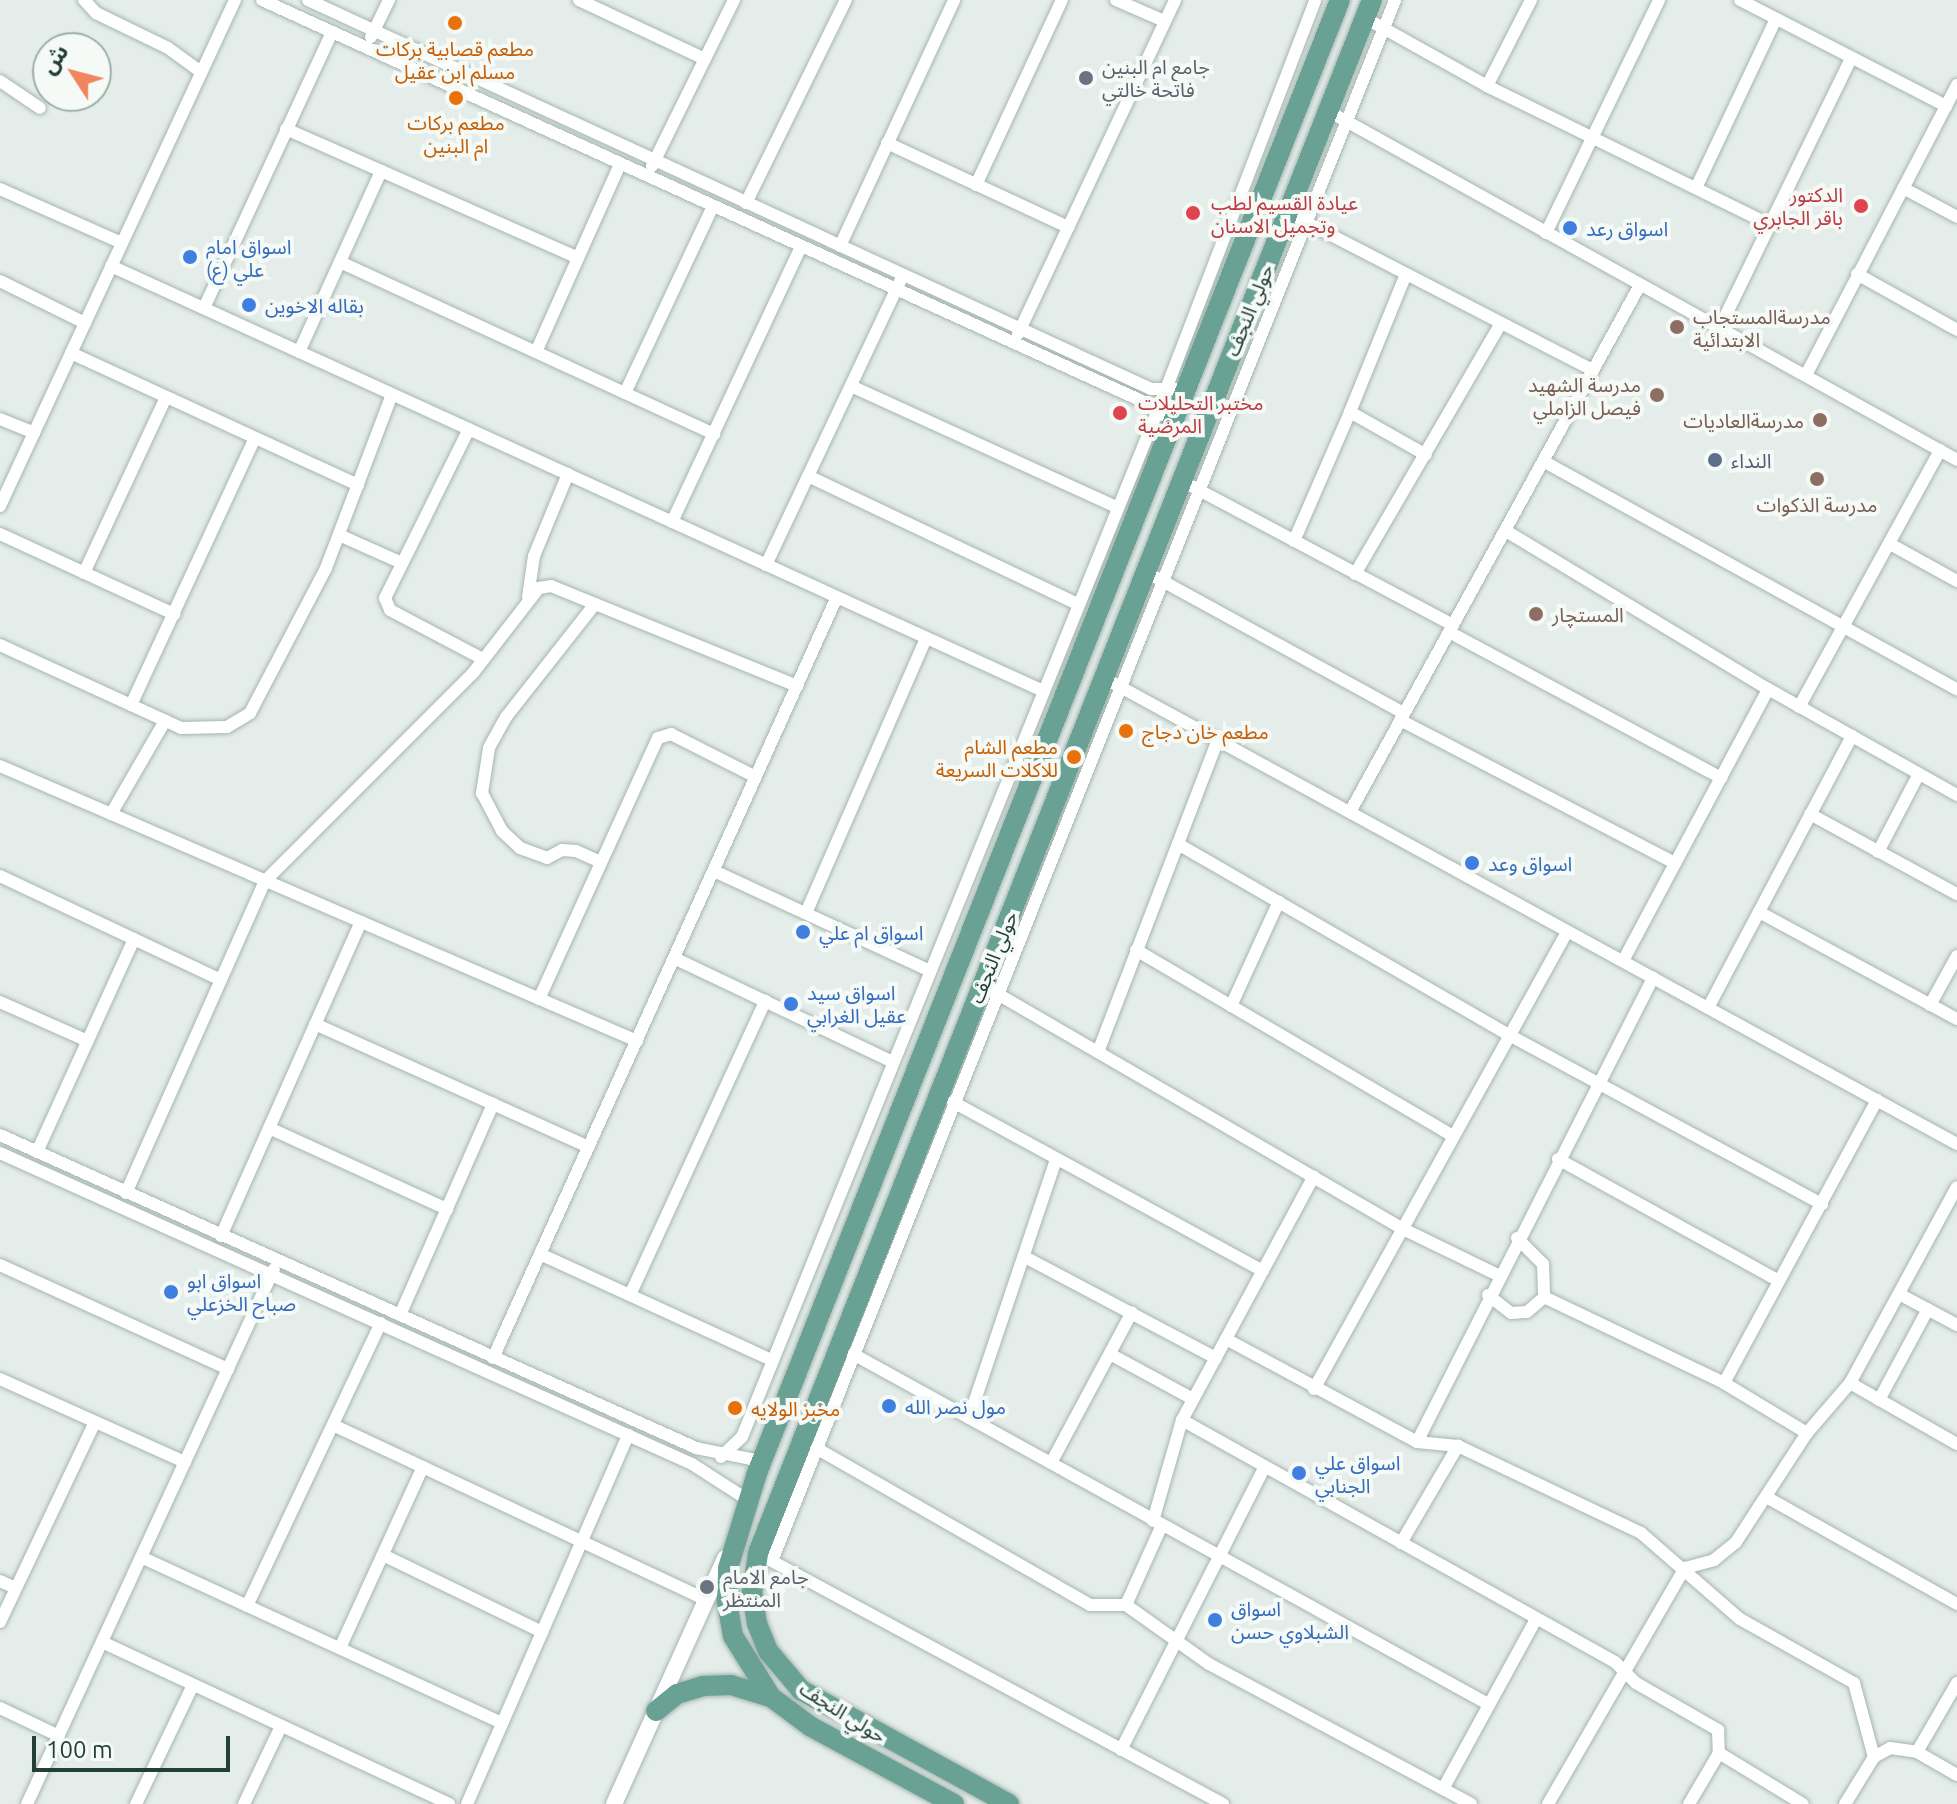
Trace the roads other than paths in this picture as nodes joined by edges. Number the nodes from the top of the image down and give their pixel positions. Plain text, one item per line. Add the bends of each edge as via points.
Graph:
1 (84, 0) edge
2 (235, 0) edge
3 (262, 0) edge
4 (308, 0) edge
5 (389, 0) edge
6 (579, 0) edge
7 (734, 0) edge
8 (846, 0) edge
9 (954, 0) edge
10 (1062, 0) edge
11 (1116, 0) edge
12 (1175, 0) edge
13 (1315, 0) edge
14 (1340, 0) edge
15 (1395, 0) edge
16 (1531, 0) edge
17 (1659, 0) edge
18 (1740, 0) edge
19 (1368, 9) edge
20 (1164, 21) junction
21 (1775, 21) junction
22 (1384, 29) junction
23 (374, 31) junction
24 (332, 32) junction
25 (367, 47) junction
26 (1851, 58) junction
27 (705, 59) junction
28 (201, 72) junction
29 (0, 81) edge
30 (1957, 85) edge
31 (1487, 86) junction
32 (32, 103) edge
33 (1946, 106) junction
34 (1337, 116) junction
35 (286, 129) junction
36 (1590, 136) junction
37 (887, 143) junction
38 (655, 160) junction
39 (620, 164) junction
40 (381, 171) junction
41 (647, 176) junction
42 (976, 185) junction
43 (1696, 188) junction
44 (1903, 188) junction
45 (0, 189) edge
46 (746, 203) junction
47 (713, 206) junction
48 (1957, 217) edge
49 (1296, 218) junction
50 (1771, 225) junction
51 (1068, 227) junction
52 (1546, 233) junction
53 (122, 243) junction
54 (840, 246) junction
55 (801, 247) junction
56 (578, 258) junction
57 (340, 262) junction
58 (111, 266) junction
59 (1406, 274) junction
60 (1857, 274) junction
61 (903, 275) junction
62 (0, 281) edge
63 (1640, 285) junction
64 (896, 291) junction
65 (204, 308) junction
66 (85, 323) junction
67 (1501, 323) junction
68 (1720, 327) junction
69 (1020, 329) junction
70 (1957, 330) edge
71 (1014, 345) junction
72 (299, 352) junction
73 (536, 352) junction
74 (71, 353) junction
75 (1593, 370) junction
76 (1806, 375) junction
77 (851, 386) junction
78 (1186, 389) junction
79 (1164, 392) junction
80 (625, 393) junction
81 (392, 394) junction
82 (166, 397) junction
83 (1158, 410) junction
84 (1350, 412) junction
85 (0, 419) edge
86 (469, 429) junction
87 (1170, 430) junction
88 (34, 433) junction
89 (714, 434) junction
90 (255, 438) junction
91 (1940, 450) junction
92 (1426, 455) junction
93 (1957, 460) edge
94 (1543, 461) junction
95 (568, 474) junction
96 (808, 476) junction
97 (358, 485) junction
98 (1191, 486) junction
99 (0, 506) edge
100 (1117, 507) junction
101 (672, 522) junction
102 (1506, 531) junction
103 (0, 534) edge
104 (339, 535) junction
105 (1294, 541) junction
106 (1890, 544) junction
107 (400, 562) junction
108 (766, 565) junction
109 (84, 573) junction
110 (1355, 574) junction
111 (1155, 577) junction
112 (1957, 581) edge
113 (528, 597) junction
114 (837, 597) junction
115 (595, 604) junction
116 (1078, 604) junction
117 (174, 614) junction
118 (1844, 626) junction
119 (1451, 628) junction
120 (926, 638) junction
121 (0, 645) edge
122 (483, 659) junction
123 (1104, 678) junction
124 (797, 686) junction
125 (1124, 689) junction
126 (1768, 689) junction
127 (1957, 690) edge
128 (1043, 691) junction
129 (131, 705) junction
130 (1799, 707) junction
131 (1402, 717) junction
132 (165, 721) junction
133 (1852, 736) junction
134 (1218, 740) junction
135 (1043, 752) junction
136 (1070, 761) junction
137 (0, 766) edge
138 (1919, 774) junction
139 (756, 777) junction
140 (1721, 778) junction
141 (1957, 795) edge
142 (1023, 802) junction
143 (1350, 812) junction
144 (111, 814) junction
145 (1810, 814) junction
146 (1048, 816) junction
147 (1178, 844) junction
148 (1878, 852) junction
149 (601, 862) junction
150 (1675, 863) junction
151 (714, 871) junction
152 (0, 876) edge
153 (265, 881) junction
154 (1032, 883) junction
155 (1957, 894) edge
156 (1279, 901) junction
157 (1759, 912) junction
158 (806, 913) junction
159 (361, 922) junction
160 (1567, 932) junction
161 (134, 939) junction
162 (1136, 950) junction
163 (1957, 956) edge
164 (674, 958) junction
165 (1623, 961) junction
166 (930, 971) junction
167 (1653, 978) junction
168 (221, 980) junction
169 (989, 989) junction
170 (539, 999) junction
171 (765, 1001) junction
172 (0, 1002) edge
173 (1930, 1005) junction
174 (1231, 1006) junction
175 (1708, 1008) junction
176 (1957, 1019) edge
177 (315, 1024) junction
178 (1509, 1035) junction
179 (88, 1041) junction
180 (637, 1041) junction
181 (1098, 1052) junction
182 (893, 1062) junction
183 (1599, 1079) junction
184 (1877, 1100) junction
185 (953, 1102) junction
186 (493, 1104) junction
187 (269, 1128) junction
188 (0, 1135) edge
189 (1451, 1135) junction
190 (1957, 1144) edge
191 (589, 1147) junction
192 (37, 1152) junction
193 (0, 1153) edge
194 (1056, 1159) junction
195 (1558, 1159) junction
196 (917, 1171) junction
197 (1314, 1176) junction
198 (1957, 1188) edge
199 (126, 1193) junction
200 (1822, 1204) junction
201 (447, 1209) junction
202 (1401, 1228) junction
203 (221, 1236) junction
204 (1517, 1238) junction
205 (540, 1254) junction
206 (1025, 1257) junction
207 (278, 1262) junction
208 (0, 1265) edge
209 (1263, 1271) junction
210 (271, 1275) junction
211 (1498, 1275) junction
212 (1779, 1281) junction
213 (1899, 1294) junction
214 (630, 1295) junction
215 (1488, 1295) junction
216 (1544, 1297) junction
217 (1928, 1309) junction
218 (1132, 1312) junction
219 (400, 1315) junction
220 (381, 1323) junction
221 (1957, 1325) edge
222 (1226, 1339) junction
223 (853, 1354) junction
224 (1110, 1354) junction
225 (493, 1358) junction
226 (1216, 1358) junction
227 (772, 1360) junction
228 (228, 1369) junction
229 (0, 1379) edge
230 (1724, 1383) junction
231 (1850, 1383) junction
232 (1314, 1389) junction
233 (1193, 1399) junction
234 (1879, 1400) junction
235 (969, 1418) junction
236 (1182, 1420) junction
237 (95, 1422) junction
238 (333, 1425) junction
239 (1807, 1433) junction
240 (628, 1435) junction
241 (1417, 1442) junction
242 (1957, 1444) edge
243 (1458, 1446) junction
244 (816, 1448) junction
245 (721, 1457) junction
246 (761, 1461) junction
247 (185, 1462) junction
248 (1051, 1463) junction
249 (423, 1467) junction
250 (1263, 1470) junction
251 (1768, 1498) junction
252 (748, 1500) junction
253 (1158, 1523) junction
254 (735, 1536) junction
255 (582, 1541) junction
256 (1401, 1543) junction
257 (383, 1555) junction
258 (141, 1557) junction
259 (765, 1557) junction
260 (1220, 1557) junction
261 (1685, 1568) junction
262 (0, 1581) edge
263 (16, 1588) junction
264 (706, 1600) junction
265 (1957, 1604) edge
266 (1126, 1605) junction
267 (247, 1606) junction
268 (1536, 1619) junction
269 (0, 1622) edge
270 (542, 1632) junction
271 (102, 1642) junction
272 (1180, 1643) junction
273 (340, 1648) junction
274 (1624, 1671) junction
275 (193, 1685) junction
276 (1955, 1689) edge
277 (771, 1697) junction
278 (1488, 1704) junction
279 (0, 1708) edge
280 (656, 1711) junction
281 (502, 1723) junction
282 (281, 1726) junction
283 (59, 1736) junction
284 (1121, 1750) junction
285 (1917, 1752) junction
286 (1719, 1753) junction
287 (1874, 1757) junction
288 (1957, 1775) edge
289 (1443, 1789) junction
290 (27, 1804) edge
291 (136, 1804) edge
292 (244, 1804) edge
293 (449, 1804) edge
294 (467, 1804) edge
295 (614, 1804) edge
296 (954, 1804) edge
297 (1009, 1804) edge
298 (1223, 1804) edge
299 (1471, 1804) edge
300 (1548, 1804) edge
301 (1689, 1804) edge
302 (1803, 1804) edge
303 (1845, 1804) edge

1 - 28 street via 96,13 168,48
2 - 28 street
3 - 24 street
4 - 23 street
5 - 23 street
6 - 27 street
7 - 27 street
8 - 46 street
9 - 37 street
10 - 42 street
11 - 20 street
12 - 20 street
13 - 79 street
14 - 78 main road, حولي النجف
15 - 22 street
16 - 31 street
17 - 36 street
18 - 21 street
19 - 22 street
19 - 34 main road, حولي النجف
20 - 51 street
21 - 26 street
21 - 43 street
22 - 31 street
22 - 34 street
23 - 25 street
23 - 38 street
24 - 25 street
24 - 35 street
25 - 39 street
26 - 33 street
26 - 50 street
27 - 38 street
28 - 53 street
29 - 32 street
30 - 33 street
31 - 36 street
33 - 44 street
34 - 49 main road, حولي النجف
34 - 52 street
35 - 40 street
35 - 65 street
36 - 43 street
36 - 52 street
37 - 42 street
37 - 54 street
38 - 41 street
38 - 46 street
39 - 41 street
39 - 56 street
40 - 56 street
40 - 57 street
41 - 47 street
42 - 51 street
43 - 50 street
44 - 48 street
44 - 60 street
45 - 53 street
46 - 54 street
47 - 55 street
47 - 80 street
49 - 59 street
49 - 98 main road, حولي النجف
50 - 68 street
51 - 69 street
52 - 63 street
53 - 58 street
54 - 61 street
55 - 64 street
55 - 89 street
56 - 73 street
57 - 72 street
57 - 73 street
58 - 65 street
58 - 66 street
59 - 67 street
59 - 84 street
60 - 70 street
60 - 76 street
61 - 64 street
61 - 69 street
62 - 66 street
63 - 68 street
63 - 75 street
64 - 71 street
64 - 77 street
65 - 72 street
66 - 74 street
67 - 75 street
67 - 92 street
68 - 76 street
69 - 71 street
69 - 79 street
71 - 83 street
72 - 81 street
73 - 80 street
74 - 82 street
74 - 88 street
75 - 94 street
76 - 91 street
77 - 96 street
77 - 100 street
78 - 79 street
78 - 87 main road, حولي النجف
79 - 83 street
80 - 89 street
81 - 86 street
81 - 97 street
82 - 90 street
82 - 109 street
83 - 87 street
83 - 100 street
84 - 92 street
84 - 105 street
85 - 88 street
86 - 95 street
86 - 107 street
87 - 135 main road, حولي النجف
88 - 99 street
89 - 101 street
90 - 97 street
90 - 117 street
91 - 93 street
91 - 106 street
92 - 110 street
94 - 102 street
94 - 118 street
95 - 101 street
95 - 113 street via 534,556
96 - 108 street
96 - 116 street
97 - 104 street
98 - 105 street
98 - 111 main road, حولي النجف
100 - 116 street
101 - 108 street
102 - 119 street
102 - 126 street
103 - 109 street
104 - 107 street
104 - 132 street via 250,713 227,727 205,730
105 - 110 street
106 - 112 street
106 - 118 street
107 - 122 street via 385,598 390,610
108 - 114 street
109 - 117 street
110 - 119 street
111 - 123 main road, حولي النجف
111 - 125 street
111 - 131 street
113 - 115 street via 551,586
113 - 122 street
114 - 120 street
114 - 124 street
115 - 124 street
115 - 149 street via 506,717 485,760 482,793 502,831 520,848 547,858 562,850 576,851
116 - 128 street
117 - 129 street
118 - 127 street
118 - 130 street
119 - 131 street
119 - 140 street
120 - 128 street
120 - 158 street
121 - 129 street
122 - 153 street
123 - 125 street
123 - 136 main road, حولي النجف
124 - 139 street
125 - 134 street
125 - 154 street
126 - 130 street
126 - 140 street
128 - 166 street
129 - 132 street
130 - 133 street
131 - 143 street
131 - 150 street
132 - 144 street
133 - 138 street
133 - 145 street
134 - 143 street
134 - 147 street
135 - 136 main road via 1052,760
135 - 142 main road, حولي النجف
136 - 146 main road, حولي النجف
137 - 144 street
138 - 141 street
138 - 148 street
139 - 149 street via 671,734 663,735
139 - 151 street
140 - 150 street
142 - 146 main road via 1039,803
142 - 246 main road, حولي النجف
143 - 160 street
144 - 153 street
145 - 148 street
145 - 157 street
146 - 154 main road, حولي النجف
147 - 156 street
147 - 162 street
148 - 155 street
149 - 170 street
150 - 165 street
151 - 158 street
151 - 164 street
152 - 161 street
153 - 159 street
153 - 168 street
154 - 169 main road, حولي النجف
156 - 174 street
156 - 178 street
157 - 173 street
157 - 175 street
158 - 166 street
159 - 170 street
159 - 177 street
160 - 165 street
160 - 178 street
161 - 168 street
161 - 179 street
162 - 174 street
162 - 181 street
163 - 173 street
164 - 171 street
164 - 180 street
165 - 167 street
166 - 182 street
167 - 175 street
167 - 183 street
168 - 199 street
169 - 181 street
169 - 185 street
169 - 196 main road, حولي النجف
170 - 180 street
171 - 182 street
171 - 214 street
172 - 179 street
173 - 176 street
174 - 189 street
175 - 184 street
177 - 186 street
177 - 187 street
178 - 183 street
178 - 189 street
179 - 192 street
180 - 191 street
181 - 197 street
182 - 227 street
183 - 195 street
183 - 200 street
184 - 190 street
184 - 200 street
185 - 194 street
185 - 196 street
186 - 191 street
186 - 201 street
187 - 201 street
187 - 203 street
188 - 192 street
189 - 202 street
191 - 205 street
192 - 199 street
193 - 210 street
194 - 206 street
194 - 209 street
195 - 204 street
195 - 212 street
196 - 223 street
196 - 259 main road, حولي النجف
197 - 202 street
197 - 209 street
198 - 213 street
199 - 203 street
200 - 212 street
201 - 219 street
202 - 211 street
202 - 232 street
203 - 207 street
204 - 211 street
204 - 216 street via 1543,1264
205 - 214 street
205 - 225 street
206 - 218 street
206 - 235 street
207 - 210 street
207 - 219 street
208 - 228 street
209 - 222 street
210 - 220 street
210 - 228 street
211 - 215 street
212 - 230 street
213 - 217 street
213 - 231 street
214 - 227 street
215 - 216 street via 1511,1313 1527,1312
215 - 241 street
216 - 230 street
217 - 221 street
217 - 234 street
218 - 224 street
218 - 226 street
219 - 225 street
220 - 238 street
220 - 240 street
222 - 226 street
222 - 232 street
223 - 235 street
223 - 244 street
224 - 233 street
224 - 248 street
225 - 245 street
226 - 233 street
227 - 245 street via 742,1437
228 - 247 street
229 - 237 street
230 - 239 street
231 - 234 street
231 - 239 street
232 - 241 street
233 - 236 street
234 - 242 street
235 - 248 street
236 - 250 street
236 - 253 street
237 - 247 street
237 - 263 street
238 - 249 street
238 - 267 street
239 - 251 street
240 - 252 street via 707,1471
240 - 255 street
241 - 243 street
243 - 256 street
243 - 261 street via 1641,1533
244 - 259 street
244 - 266 street via 1090,1605
245 - 246 street
246 - 252 main road, حولي النجف
247 - 258 street
248 - 253 street
249 - 255 street
249 - 257 street
250 - 256 street
250 - 260 street
251 - 261 street via 1736,1542 1714,1560
251 - 265 street
252 - 254 main road, حولي النجف
253 - 260 street
253 - 266 street
254 - 264 street
254 - 277 main road, حولي النجف via 727,1601 733,1636
255 - 264 street
255 - 270 street
256 - 268 street
257 - 270 street
257 - 273 street
258 - 267 street
258 - 271 street
259 - 284 street
259 - 297 main road, حولي النجف via 752,1592 757,1624 768,1651 801,1690
260 - 272 street
260 - 278 street
261 - 274 street
261 - 287 street via 1740,1619 1854,1683
262 - 263 street
263 - 269 street
264 - 280 street
266 - 272 street
267 - 273 street
268 - 274 street
268 - 278 street
270 - 281 street
271 - 275 street
271 - 283 street
272 - 284 street
272 - 289 street via 1209,1664
273 - 281 street
274 - 286 street via 1718,1730
274 - 300 street
275 - 282 street
275 - 291 street
276 - 285 street
277 - 280 main road via 731,1685 703,1686 677,1694
277 - 296 main road, حولي النجف via 810,1726
278 - 289 street
279 - 283 street
280 - 295 street
281 - 294 street
282 - 292 street
282 - 293 street
283 - 290 street
284 - 298 street
285 - 287 street via 1890,1748
285 - 288 street
286 - 301 street
286 - 302 street
287 - 303 street
289 - 299 street

